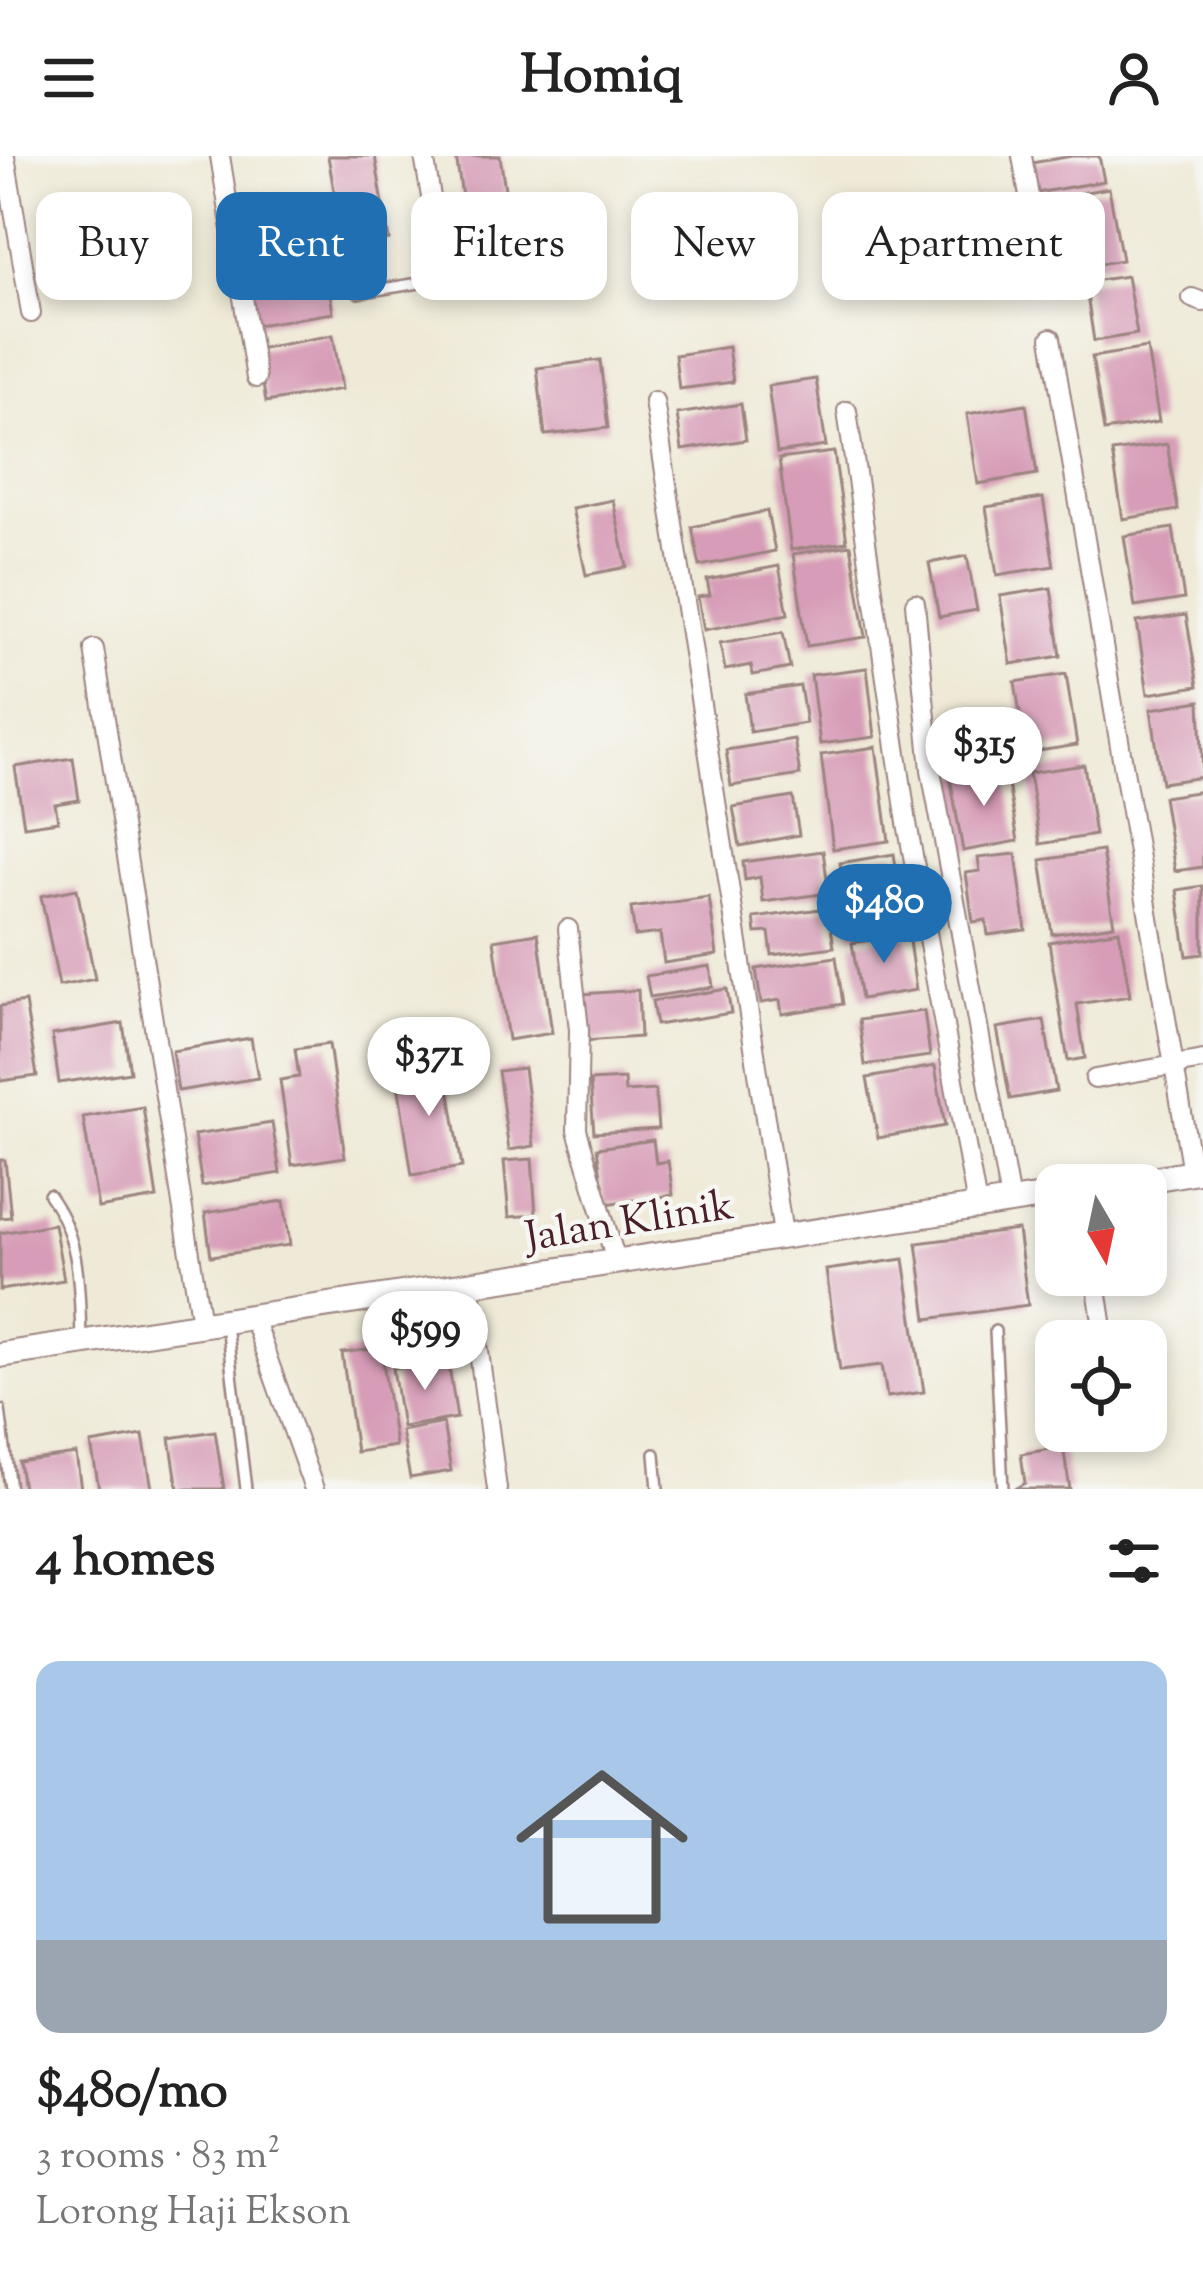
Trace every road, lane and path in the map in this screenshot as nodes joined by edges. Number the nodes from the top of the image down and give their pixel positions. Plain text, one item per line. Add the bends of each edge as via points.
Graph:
1 (5, 156) edge
2 (220, 156) edge
3 (424, 156) edge
4 (1022, 156) edge
5 (430, 192) edge
6 (1028, 192) edge
7 (31, 313) dead end
8 (1051, 338) dead end
9 (256, 378) dead end
10 (654, 400) dead end
11 (847, 411) dead end
12 (915, 602) dead end
13 (94, 650) dead end
14 (568, 929) dead end
15 (1203, 1060) edge
16 (1170, 1066) junction
17 (1095, 1079) dead end
18 (1197, 1172) edge
19 (1167, 1177) edge
20 (49, 1195) dead end
21 (1035, 1198) edge
22 (1010, 1201) junction
23 (977, 1206) junction
24 (783, 1234) junction
25 (616, 1261) junction
26 (470, 1283) junction
27 (252, 1315) junction
28 (213, 1321) junction
29 (995, 1331) dead end
30 (81, 1343) junction
31 (0, 1355) edge
32 (0, 1409) edge
33 (655, 1454) dead end
34 (10, 1489) edge
35 (246, 1489) edge
36 (314, 1489) edge
37 (497, 1489) edge
38 (658, 1489) edge
39 (1003, 1489) edge

1 - 7 street
2 - 9 street
3 - 5 street
4 - 6 street
8 - 16 street
10 - 24 street
11 - 23 street via 907,823
12 - 22 street via 932,770
13 - 28 street
14 - 25 street via 580,1030 577,1130
15 - 16 street
16 - 17 street
16 - 18 street
18 - 19 street
20 - 30 lane via 70,1225
21 - 22 street, Jalan Klinik
22 - 23 street, Jalan Klinik
23 - 24 street, Jalan Klinik
24 - 25 street, Jalan Klinik
25 - 26 street, Jalan Klinik
26 - 27 street, Jalan Klinik
26 - 37 street
27 - 28 street, Jalan Klinik
27 - 36 street
28 - 30 street, Jalan Klinik
28 - 35 lane
29 - 39 lane
30 - 31 street, Jalan Klinik
32 - 34 lane
33 - 38 lane

